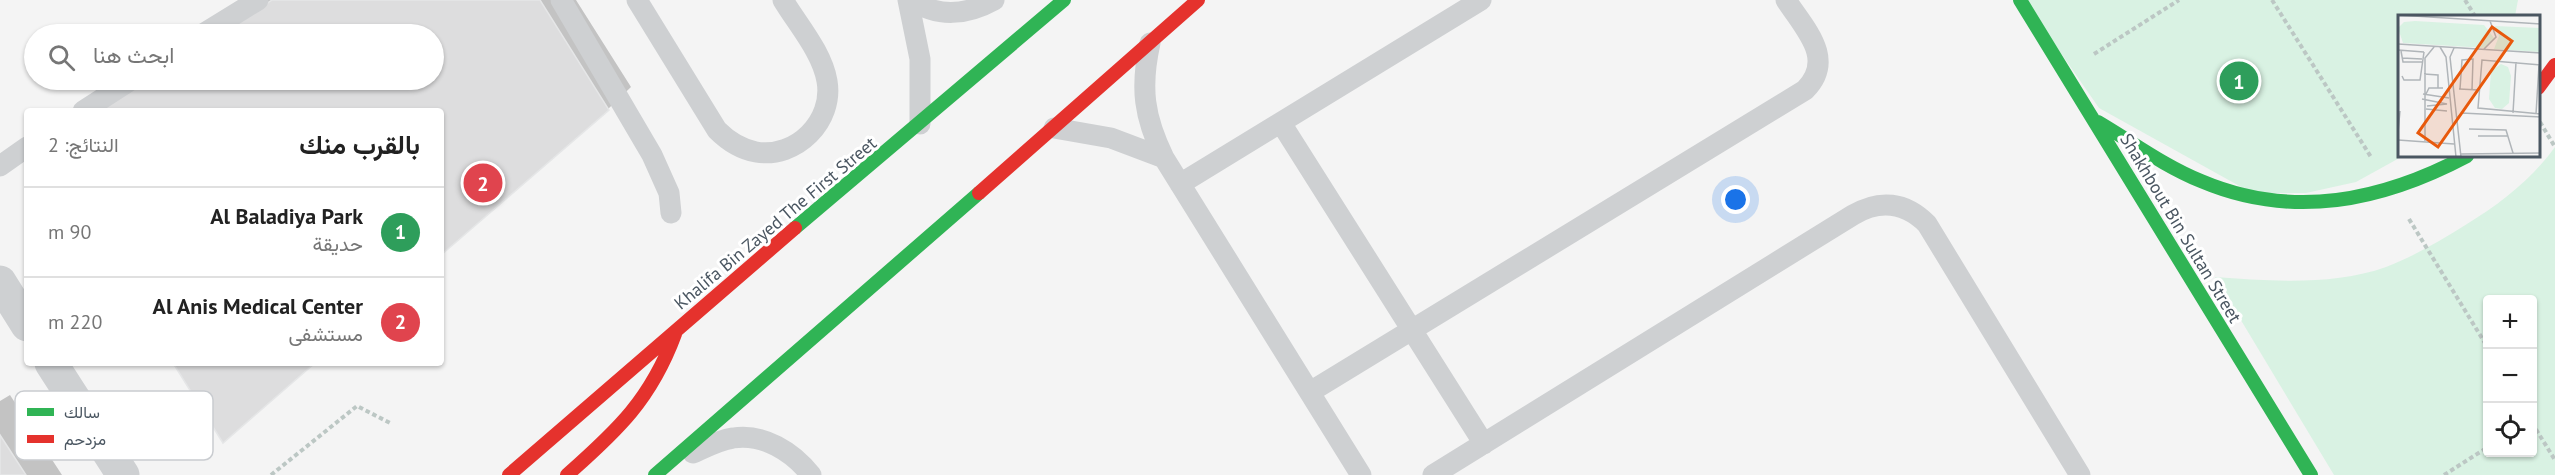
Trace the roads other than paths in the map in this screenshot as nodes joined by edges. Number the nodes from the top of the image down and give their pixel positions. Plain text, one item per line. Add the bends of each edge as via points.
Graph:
1 (258, 0) edge
2 (561, 0) edge
3 (637, 0) edge
4 (783, 0) edge
5 (910, 0) edge
6 (994, 0) edge
7 (1064, 0) edge
8 (1198, 0) edge
9 (1481, 0) edge
10 (1786, 0) edge
11 (2020, 0) edge
12 (219, 24) edge
13 (1150, 43) junction
14 (2555, 65) edge
15 (2540, 85) edge
16 (115, 90) edge
17 (87, 108) edge
18 (2093, 120) junction
19 (1281, 123) junction
20 (920, 124) junction
21 (1054, 128) junction
22 (24, 149) edge
23 (1164, 158) junction
24 (2463, 158) edge
25 (0, 166) edge
26 (1180, 184) junction
27 (672, 213) dead end
28 (0, 282) edge
29 (24, 320) edge
30 (676, 329) junction
31 (1412, 330) junction
32 (53, 366) edge
33 (69, 391) edge
34 (1310, 392) junction
35 (1484, 444) junction
36 (113, 460) edge
37 (662, 469) edge
38 (123, 475) edge
39 (509, 475) edge
40 (567, 475) edge
41 (811, 475) edge
42 (1361, 475) edge
43 (1433, 475) edge
44 (2080, 475) edge
45 (2311, 475) edge

1 - 12 lane
2 - 27 lane via 652,155 669,193
3 - 4 lane via 717,130 729,141 758,152 774,152 804,140 819,122 827,100 824,68
5 - 6 lane via 951,14 967,12
5 - 20 lane via 920,59
7 - 20 main road, Khalifa Bin Zayed The First Street
8 - 13 main road
9 - 19 lane
10 - 31 lane via 1819,54 1817,74 1805,90
11 - 18 main road, Shakhbout Bin Sultan Street
13 - 21 main road
13 - 23 lane via 1144,90 1147,114
14 - 15 main road
16 - 17 lane
18 - 24 main road via 2200,181 2276,201 2354,200 2430,177
18 - 45 main road, Shakhbout Bin Sultan Street
19 - 26 lane
19 - 31 lane
20 - 30 main road, Khalifa Bin Zayed The First Street
21 - 23 lane via 1111,138
21 - 37 main road
22 - 25 lane
23 - 26 lane
26 - 34 lane
28 - 29 street
30 - 39 main road, Khalifa Bin Zayed The First Street
30 - 40 main road via 656,383 639,407
31 - 34 lane
31 - 35 lane
32 - 33 street
34 - 42 lane
35 - 43 lane
35 - 44 lane via 1854,215 1878,204 1892,204 1917,214 1927,224
36 - 38 street
37 - 41 lane via 716,442 749,438 780,448

